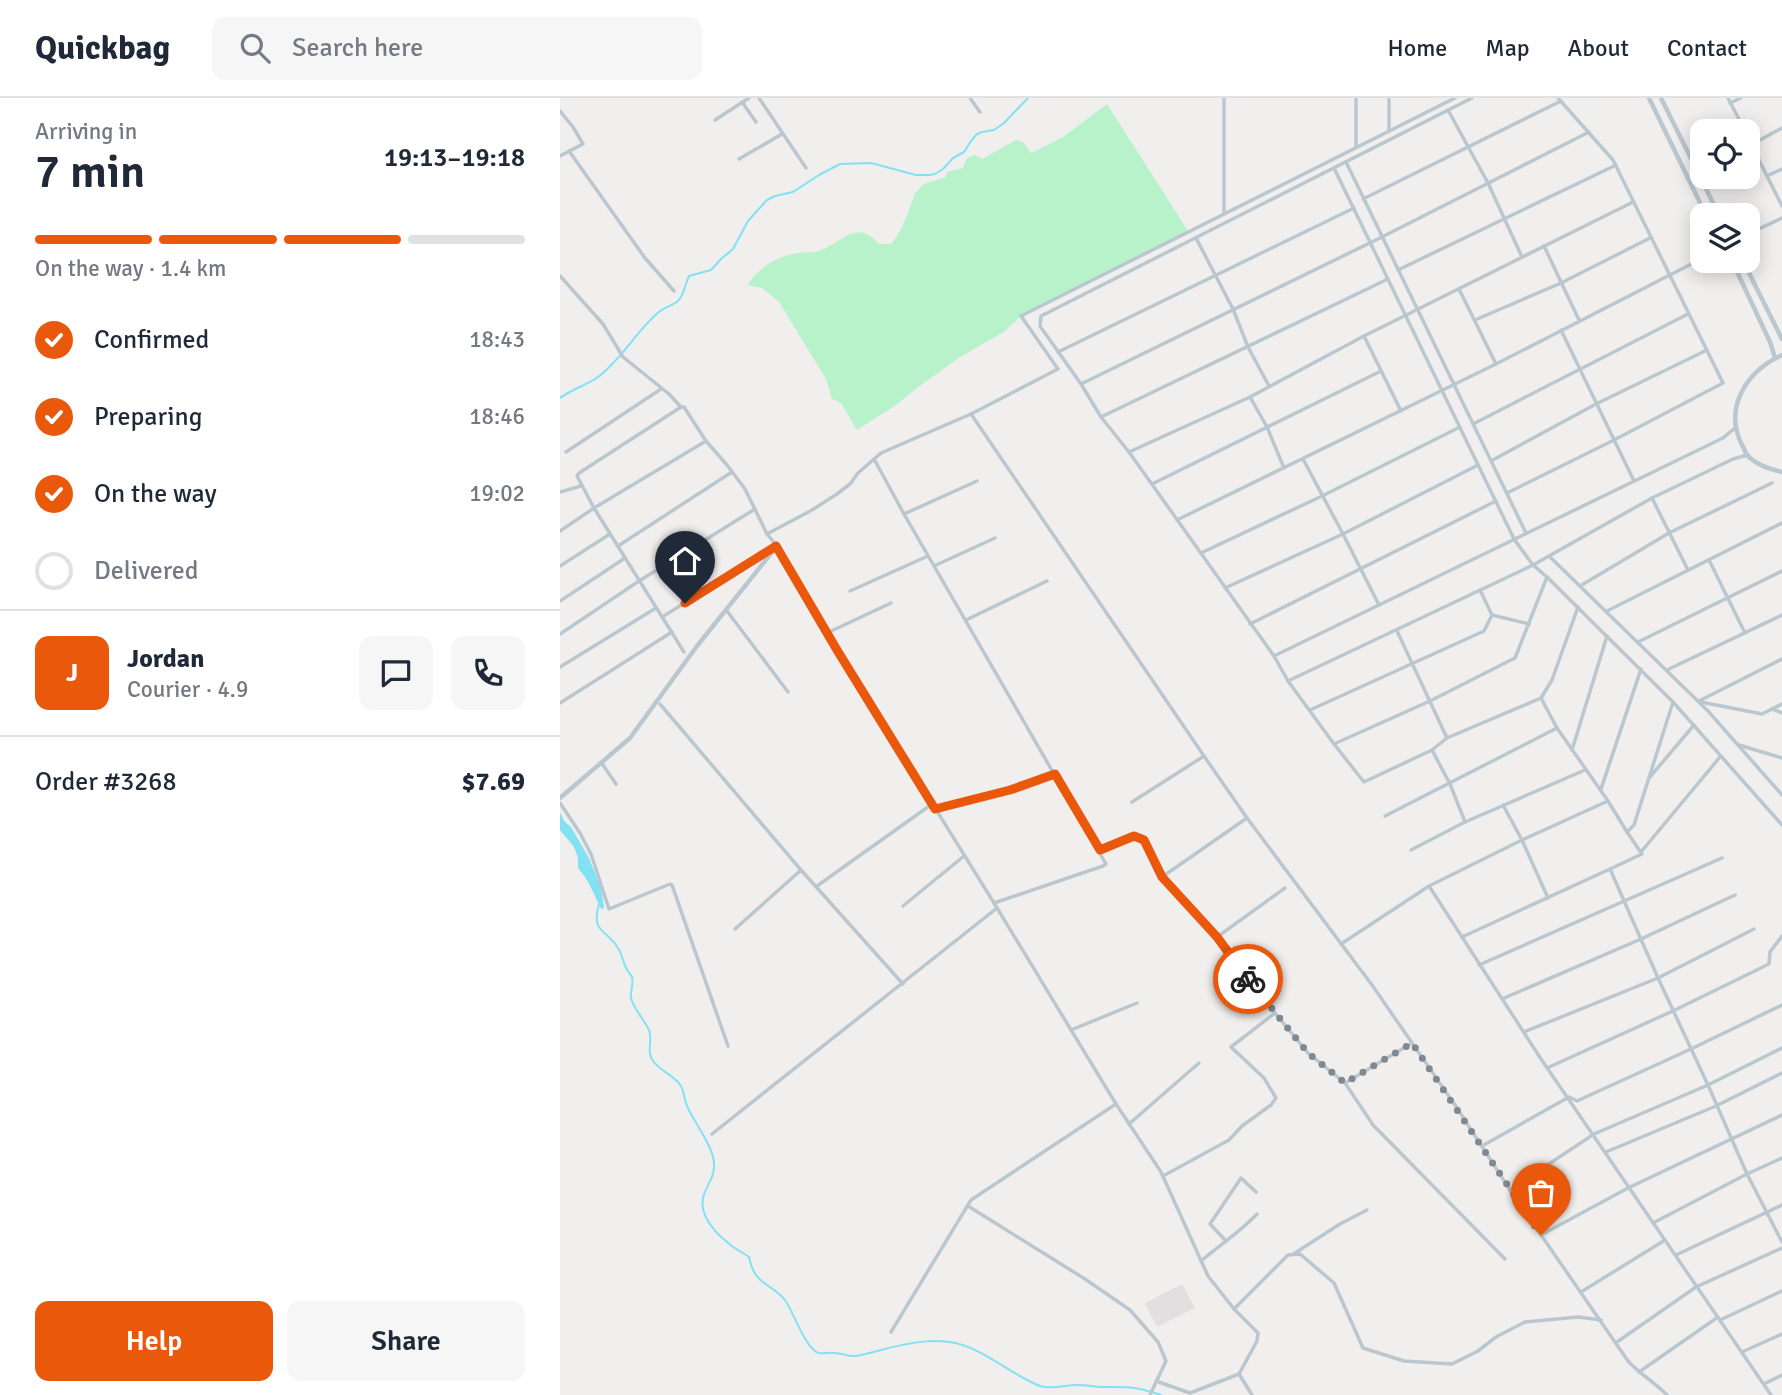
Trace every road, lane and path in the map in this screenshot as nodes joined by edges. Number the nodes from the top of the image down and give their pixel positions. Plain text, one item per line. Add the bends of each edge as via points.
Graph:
1 (749, 98) edge
2 (759, 98) edge
3 (970, 98) edge
4 (1224, 98) edge
5 (1356, 98) edge
6 (1389, 98) edge
7 (1455, 98) edge
8 (1472, 98) edge
9 (1649, 98) edge
10 (1661, 98) edge
11 (1741, 98) edge
12 (1560, 100) edge
13 (1729, 101) edge
14 (742, 102) junction
15 (1448, 110) junction
16 (560, 111) edge
17 (980, 112) dead end
18 (1739, 119) edge
19 (715, 120) dead end
20 (756, 122) dead end
21 (1782, 128) edge
22 (1389, 131) junction
23 (1589, 132) junction
24 (782, 134) junction
25 (1760, 140) edge
26 (1356, 147) junction
27 (1467, 148) junction
28 (569, 151) junction
29 (560, 156) edge
30 (738, 159) dead end
31 (1346, 162) junction
32 (1760, 162) edge
33 (1616, 165) junction
34 (806, 168) dead end
35 (1334, 168) junction
36 (1782, 169) edge
37 (1767, 176) junction
38 (1488, 183) junction
39 (1363, 199) junction
40 (1633, 202) junction
41 (1700, 203) edge
42 (1713, 203) edge
43 (1782, 206) edge
44 (1354, 208) junction
45 (1224, 213) junction
46 (1782, 218) edge
47 (1504, 219) junction
48 (1760, 228) edge
49 (1382, 237) junction
50 (1196, 238) junction
51 (1651, 238) junction
52 (1370, 241) junction
53 (1544, 246) junction
54 (1522, 257) junction
55 (1690, 264) edge
56 (1398, 270) junction
57 (1738, 273) edge
58 (1749, 273) edge
59 (1669, 275) junction
60 (560, 276) edge
61 (1215, 276) junction
62 (1388, 279) junction
63 (1561, 283) junction
64 (1459, 289) junction
65 (674, 290) dead end
66 (1233, 309) junction
67 (1418, 310) junction
68 (1688, 314) junction
69 (1406, 315) junction
70 (1475, 320) junction
71 (1579, 321) junction
72 (1561, 331) junction
73 (1364, 336) junction
74 (1782, 339) edge
75 (1248, 347) junction
76 (1707, 350) junction
77 (1058, 352) junction
78 (1782, 355) edge
79 (1775, 358) junction
80 (1496, 364) junction
81 (1579, 369) junction
82 (1381, 372) junction
83 (1081, 384) junction
84 (1454, 384) junction
85 (1269, 386) junction
86 (661, 389) junction
87 (1442, 390) junction
88 (1250, 397) junction
89 (1596, 404) junction
90 (681, 407) junction
91 (1401, 411) junction
92 (971, 414) junction
93 (1101, 417) junction
94 (1473, 424) junction
95 (1267, 427) junction
96 (1460, 427) junction
97 (1735, 428) junction
98 (1614, 440) junction
99 (706, 441) junction
100 (566, 452) dead end
101 (1129, 452) junction
102 (1748, 455) junction
103 (873, 458) junction
104 (1303, 459) junction
105 (1491, 461) junction
106 (1479, 465) junction
107 (1284, 468) junction
108 (732, 472) junction
109 (1782, 472) edge
110 (978, 481) dead end
111 (1634, 481) junction
112 (1772, 483) dead end
113 (1152, 484) junction
114 (581, 486) junction
115 (560, 492) edge
116 (1507, 493) junction
117 (1322, 496) junction
118 (1652, 498) junction
119 (1496, 501) junction
120 (594, 508) junction
121 (755, 509) junction
122 (904, 514) junction
123 (1177, 520) junction
124 (1782, 523) edge
125 (560, 531) edge
126 (1527, 533) junction
127 (1669, 533) junction
128 (610, 534) junction
129 (767, 534) junction
130 (1343, 534) junction
131 (995, 538) dead end
132 (1514, 539) junction
133 (618, 546) junction
134 (776, 546) junction
135 (1201, 554) junction
136 (928, 556) junction
137 (1549, 556) junction
138 (625, 558) junction
139 (1709, 560) junction
140 (1533, 565) junction
141 (560, 566) edge
142 (934, 566) junction
143 (1360, 568) junction
144 (1688, 570) junction
145 (1782, 571) edge
146 (1547, 576) junction
147 (1046, 581) dead end
148 (639, 582) junction
149 (1580, 586) junction
150 (1225, 588) junction
151 (850, 590) dead end
152 (1480, 590) junction
153 (1728, 597) junction
154 (560, 601) edge
155 (891, 603) dead end
156 (1379, 605) junction
157 (1578, 607) junction
158 (656, 608) junction
159 (727, 611) junction
160 (1607, 611) junction
161 (1492, 615) junction
162 (1782, 615) edge
163 (662, 617) junction
164 (966, 620) junction
165 (1251, 624) junction
166 (1529, 624) junction
167 (1396, 631) junction
168 (672, 632) junction
169 (827, 633) junction
170 (1745, 633) junction
171 (560, 634) edge
172 (1607, 636) junction
173 (1638, 642) junction
174 (684, 652) dead end
175 (1274, 656) junction
176 (1782, 659) edge
177 (1413, 664) junction
178 (560, 667) edge
179 (1641, 669) junction
180 (1667, 670) junction
181 (1288, 681) junction
182 (788, 692) dead end
183 (1541, 698) junction
184 (1430, 701) junction
185 (1699, 701) junction
186 (1673, 702) junction
187 (560, 703) edge
188 (660, 704) dead end
189 (1782, 704) edge
190 (1772, 709) junction
191 (1310, 710) junction
192 (1782, 713) edge
193 (1694, 725) junction
194 (1557, 728) junction
195 (1447, 738) junction
196 (1334, 744) junction
197 (1737, 744) junction
198 (1432, 750) junction
199 (1572, 750) junction
200 (1721, 756) junction
201 (1204, 757) junction
202 (1782, 758) edge
203 (601, 762) junction
204 (1585, 770) junction
205 (1055, 774) junction
206 (1649, 779) junction
207 (616, 784) dead end
208 (1450, 784) junction
209 (1601, 789) junction
210 (1782, 795) edge
211 (560, 800) edge
212 (1608, 801) junction
213 (1132, 802) dead end
214 (1503, 805) junction
215 (933, 807) junction
216 (1385, 817) dead end
217 (1247, 818) junction
218 (1465, 822) junction
219 (1782, 825) edge
220 (1627, 832) junction
221 (1522, 840) junction
222 (1100, 850) junction
223 (1410, 850) dead end
224 (1641, 852) junction
225 (964, 856) junction
226 (1721, 858) dead end
227 (1610, 869) junction
228 (801, 870) junction
229 (1162, 877) junction
230 (816, 886) junction
231 (1429, 886) junction
232 (1285, 888) dead end
233 (1735, 895) dead end
234 (1548, 898) junction
235 (1625, 900) junction
236 (996, 905) junction
237 (903, 906) dead end
238 (735, 929) dead end
239 (1755, 929) dead end
240 (1782, 936) edge
241 (1217, 937) junction
242 (1462, 937) junction
243 (1641, 939) junction
244 (1341, 944) junction
245 (1479, 965) junction
246 (1658, 978) junction
247 (903, 984) junction
248 (1502, 999) junction
249 (1137, 1003) dead end
250 (1782, 1005) edge
251 (1675, 1010) junction
252 (1275, 1013) junction
253 (1071, 1030) junction
254 (1524, 1032) junction
255 (1412, 1043) junction
256 (728, 1046) dead end
257 (1782, 1048) edge
258 (1691, 1049) junction
259 (1199, 1063) dead end
260 (1547, 1068) junction
261 (1782, 1073) edge
262 (1345, 1083) junction
263 (1708, 1085) junction
264 (1569, 1097) junction
265 (1116, 1104) junction
266 (1716, 1106) junction
267 (1782, 1115) edge
268 (1129, 1124) junction
269 (712, 1134) dead end
270 (1594, 1134) junction
271 (1731, 1139) junction
272 (1482, 1146) junction
273 (1606, 1152) junction
274 (1782, 1158) edge
275 (1746, 1174) junction
276 (1163, 1176) junction
277 (1628, 1188) junction
278 (1510, 1190) junction
279 (1256, 1192) dead end
280 (1782, 1205) edge
281 (968, 1206) junction
282 (1367, 1210) dead end
283 (1767, 1212) junction
284 (1257, 1214) dead end
285 (1653, 1223) junction
286 (1541, 1235) junction
287 (1665, 1240) junction
288 (1226, 1241) junction
289 (1782, 1242) edge
290 (1782, 1248) edge
291 (1293, 1254) junction
292 (1675, 1255) junction
293 (1505, 1259) dead end
294 (1201, 1261) junction
295 (1696, 1287) junction
296 (1782, 1291) edge
297 (1581, 1292) junction
298 (1234, 1309) junction
299 (1719, 1318) junction
300 (1601, 1320) junction
301 (891, 1332) dead end
302 (1782, 1334) edge
303 (1616, 1342) junction
304 (1742, 1352) junction
305 (1638, 1372) junction
306 (1239, 1374) junction
307 (1782, 1375) edge
308 (1156, 1381) junction
309 (1764, 1384) junction
310 (1190, 1394) edge
311 (1150, 1395) edge
312 (1252, 1395) edge
313 (1667, 1395) edge
314 (1771, 1395) edge

1 - 14 street
2 - 24 street
3 - 17 street
4 - 45 street
5 - 26 street
6 - 22 street
7 - 22 street
8 - 15 street
9 - 41 street
10 - 42 street
11 - 13 street
12 - 23 street
12 - 27 street
13 - 18 street
14 - 19 street
14 - 20 street
15 - 27 street
15 - 31 street
16 - 28 street via 583,143
21 - 25 street
22 - 26 street
23 - 33 street
23 - 38 street
24 - 30 street
24 - 34 street
26 - 45 street
27 - 38 street
27 - 39 street
28 - 29 street
28 - 65 street via 645,258
31 - 35 street
31 - 39 street
32 - 37 street
33 - 40 street
33 - 47 street
35 - 44 street
35 - 50 street
36 - 37 street
37 - 43 street
38 - 47 street
38 - 49 street
39 - 49 street
40 - 51 street
40 - 53 street
44 - 52 street
44 - 61 street
45 - 92 street via 1021,316 1058,369
46 - 48 street
47 - 54 street
47 - 56 street
49 - 52 street
49 - 56 street
50 - 61 street
50 - 77 street via 1041,316 1040,326
51 - 59 street
51 - 63 street
52 - 62 street
52 - 66 street
53 - 54 street
53 - 63 street
54 - 64 street
55 - 59 street
56 - 67 street
57 - 79 street
58 - 74 street
59 - 68 street
59 - 71 street
60 - 86 street via 603,324 623,357
61 - 66 street
61 - 77 street
62 - 69 street
62 - 75 street
63 - 70 street
63 - 71 street
64 - 67 street
64 - 70 street
66 - 75 street
66 - 83 street
67 - 69 street
67 - 84 street
68 - 76 street
68 - 81 street
69 - 73 street
69 - 87 street
70 - 80 street
71 - 72 street
72 - 80 street
72 - 81 street
73 - 82 street
73 - 85 street
75 - 85 street
75 - 93 street
76 - 89 street
76 - 98 street via 1723,383
77 - 83 street
78 - 79 street
79 - 97 street via 1745,384
80 - 84 street
81 - 89 street
81 - 94 street
82 - 91 street
82 - 95 street
83 - 93 street
84 - 87 street
84 - 94 street
85 - 88 street
86 - 90 street
86 - 100 street
87 - 91 street
87 - 96 street
88 - 95 street
88 - 101 street
89 - 98 street
89 - 105 street
90 - 99 street
90 - 114 street via 579,473
91 - 104 street
92 - 103 street
92 - 201 street
93 - 101 street
94 - 105 street
95 - 107 street
95 - 113 street
96 - 106 street
96 - 117 street
97 - 102 street
97 - 111 street
98 - 111 street
98 - 116 street
99 - 108 street
99 - 120 street
101 - 113 street
102 - 109 street
102 - 118 street
103 - 122 street
103 - 129 street via 837,494
104 - 107 street
104 - 117 street
105 - 116 street
106 - 119 street
106 - 130 street
107 - 123 street
108 - 121 street
108 - 133 street
110 - 122 street
111 - 126 street
112 - 127 street
113 - 123 street
114 - 115 street
114 - 120 street
116 - 126 street
117 - 130 street
117 - 135 street
118 - 127 street
118 - 137 street
119 - 132 street
119 - 143 street
120 - 125 street
120 - 128 street
121 - 129 street
121 - 148 street
122 - 136 street
123 - 135 street
124 - 139 street
126 - 132 street
127 - 144 street
127 - 149 street
128 - 133 street
128 - 141 street
129 - 134 street
130 - 143 street
130 - 150 street
131 - 142 street
132 - 140 street
132 - 156 street
133 - 138 street
134 - 159 street
134 - 163 street
134 - 169 street
135 - 150 street
136 - 142 street
136 - 151 street
137 - 140 street
137 - 149 street
138 - 148 street
138 - 154 street
139 - 144 street
139 - 153 street
140 - 146 street
140 - 152 street
142 - 164 street
143 - 156 street
143 - 165 street
144 - 160 street
145 - 153 street
146 - 157 street
146 - 166 street
147 - 164 street
148 - 158 street
148 - 171 street
149 - 160 street
150 - 165 street
152 - 161 street
152 - 167 street
153 - 170 street
153 - 173 street
155 - 169 street
156 - 175 street
157 - 172 street
157 - 183 street
158 - 163 street
158 - 178 street
159 - 182 street
159 - 203 street via 630,738
160 - 173 street
161 - 166 street
161 - 177 street via 1484,631
162 - 170 street
163 - 168 street
164 - 205 street
165 - 175 street
166 - 184 street via 1515,658
167 - 177 street
167 - 181 street
168 - 174 street
168 - 187 street
169 - 215 street
170 - 180 street
172 - 179 street
172 - 199 street
173 - 180 street
175 - 181 street
176 - 185 street
177 - 184 street
177 - 191 street
179 - 186 street
179 - 209 street
180 - 185 street
181 - 191 street
183 - 194 street
183 - 195 street
184 - 195 street
184 - 196 street
185 - 190 street via 1762,714
185 - 197 street
186 - 193 street
186 - 206 street
188 - 228 street
189 - 190 street
190 - 192 street
191 - 196 street
193 - 200 street
193 - 206 street
194 - 199 street
194 - 208 street
195 - 198 street
196 - 198 street via 1364,782
197 - 202 street
197 - 210 street
198 - 208 street
199 - 204 street
200 - 219 street
200 - 224 street
201 - 213 street
201 - 217 street
203 - 207 street
203 - 211 street
204 - 209 street
204 - 214 street
205 - 215 street via 1010,790
205 - 222 street
206 - 220 street via 1634,825
208 - 216 street
208 - 218 street
209 - 212 street
211 - 256 street via 591,854 610,909 672,885
212 - 220 street
212 - 221 street
214 - 218 street
214 - 221 street
215 - 225 street
215 - 230 street
217 - 229 street
217 - 244 street
218 - 223 street
220 - 224 street
221 - 231 street
221 - 234 street
222 - 229 street via 1134,836 1144,840
222 - 236 street via 1103,866
224 - 227 street
225 - 236 street
225 - 237 street
226 - 235 street
227 - 234 street
227 - 235 street
228 - 230 street
228 - 238 street
229 - 241 street
230 - 247 street
231 - 242 street
231 - 244 street
232 - 241 street
233 - 243 street
234 - 242 street
235 - 243 street
235 - 245 street
236 - 247 street
236 - 253 street
239 - 246 street
240 - 251 street via 1770,952 1769,964
241 - 252 street
242 - 245 street
243 - 246 street
243 - 248 street
244 - 255 street
245 - 248 street
246 - 251 street
246 - 254 street
247 - 269 street
248 - 254 street
249 - 253 street
250 - 258 street
251 - 258 street
251 - 260 street
252 - 262 street via 1308,1053
252 - 276 street via 1231,1047 1264,1078 1276,1098 1229,1140
253 - 265 street
254 - 260 street
255 - 262 street
255 - 272 street
257 - 263 street
258 - 263 street
258 - 264 street via 1577,1101
259 - 268 street
260 - 264 street
261 - 266 street
262 - 293 street via 1373,1125
263 - 266 street
263 - 270 street
264 - 270 street
264 - 272 street
265 - 268 street
265 - 281 street
266 - 271 street
266 - 273 street
267 - 271 street
268 - 276 street
270 - 273 street
270 - 278 street
271 - 275 street
271 - 277 street
272 - 278 street
273 - 277 street
274 - 275 street
275 - 283 street
275 - 285 street
276 - 294 street
277 - 285 street
277 - 286 street
278 - 286 street
279 - 288 street via 1241,1178 1210,1224
280 - 283 street
281 - 301 street
281 - 308 street via 1130,1310 1158,1342 1166,1361
282 - 291 street
283 - 289 street
283 - 292 street
284 - 288 street
285 - 287 street
286 - 297 street
287 - 292 street
287 - 297 street
288 - 294 street
290 - 295 street
291 - 298 street
291 - 300 street via 1300,1254 1334,1283 1363,1348 1405,1361 1452,1364 1525,1322 1578,1317
292 - 295 street
294 - 298 street
295 - 299 street
295 - 303 street
296 - 299 street
297 - 300 street
298 - 306 street via 1258,1333
299 - 304 street
299 - 305 street
300 - 303 street
302 - 304 street
303 - 305 street
304 - 309 street
305 - 313 street
306 - 310 street
306 - 312 street
307 - 309 street
308 - 310 street
308 - 311 street
309 - 314 street

